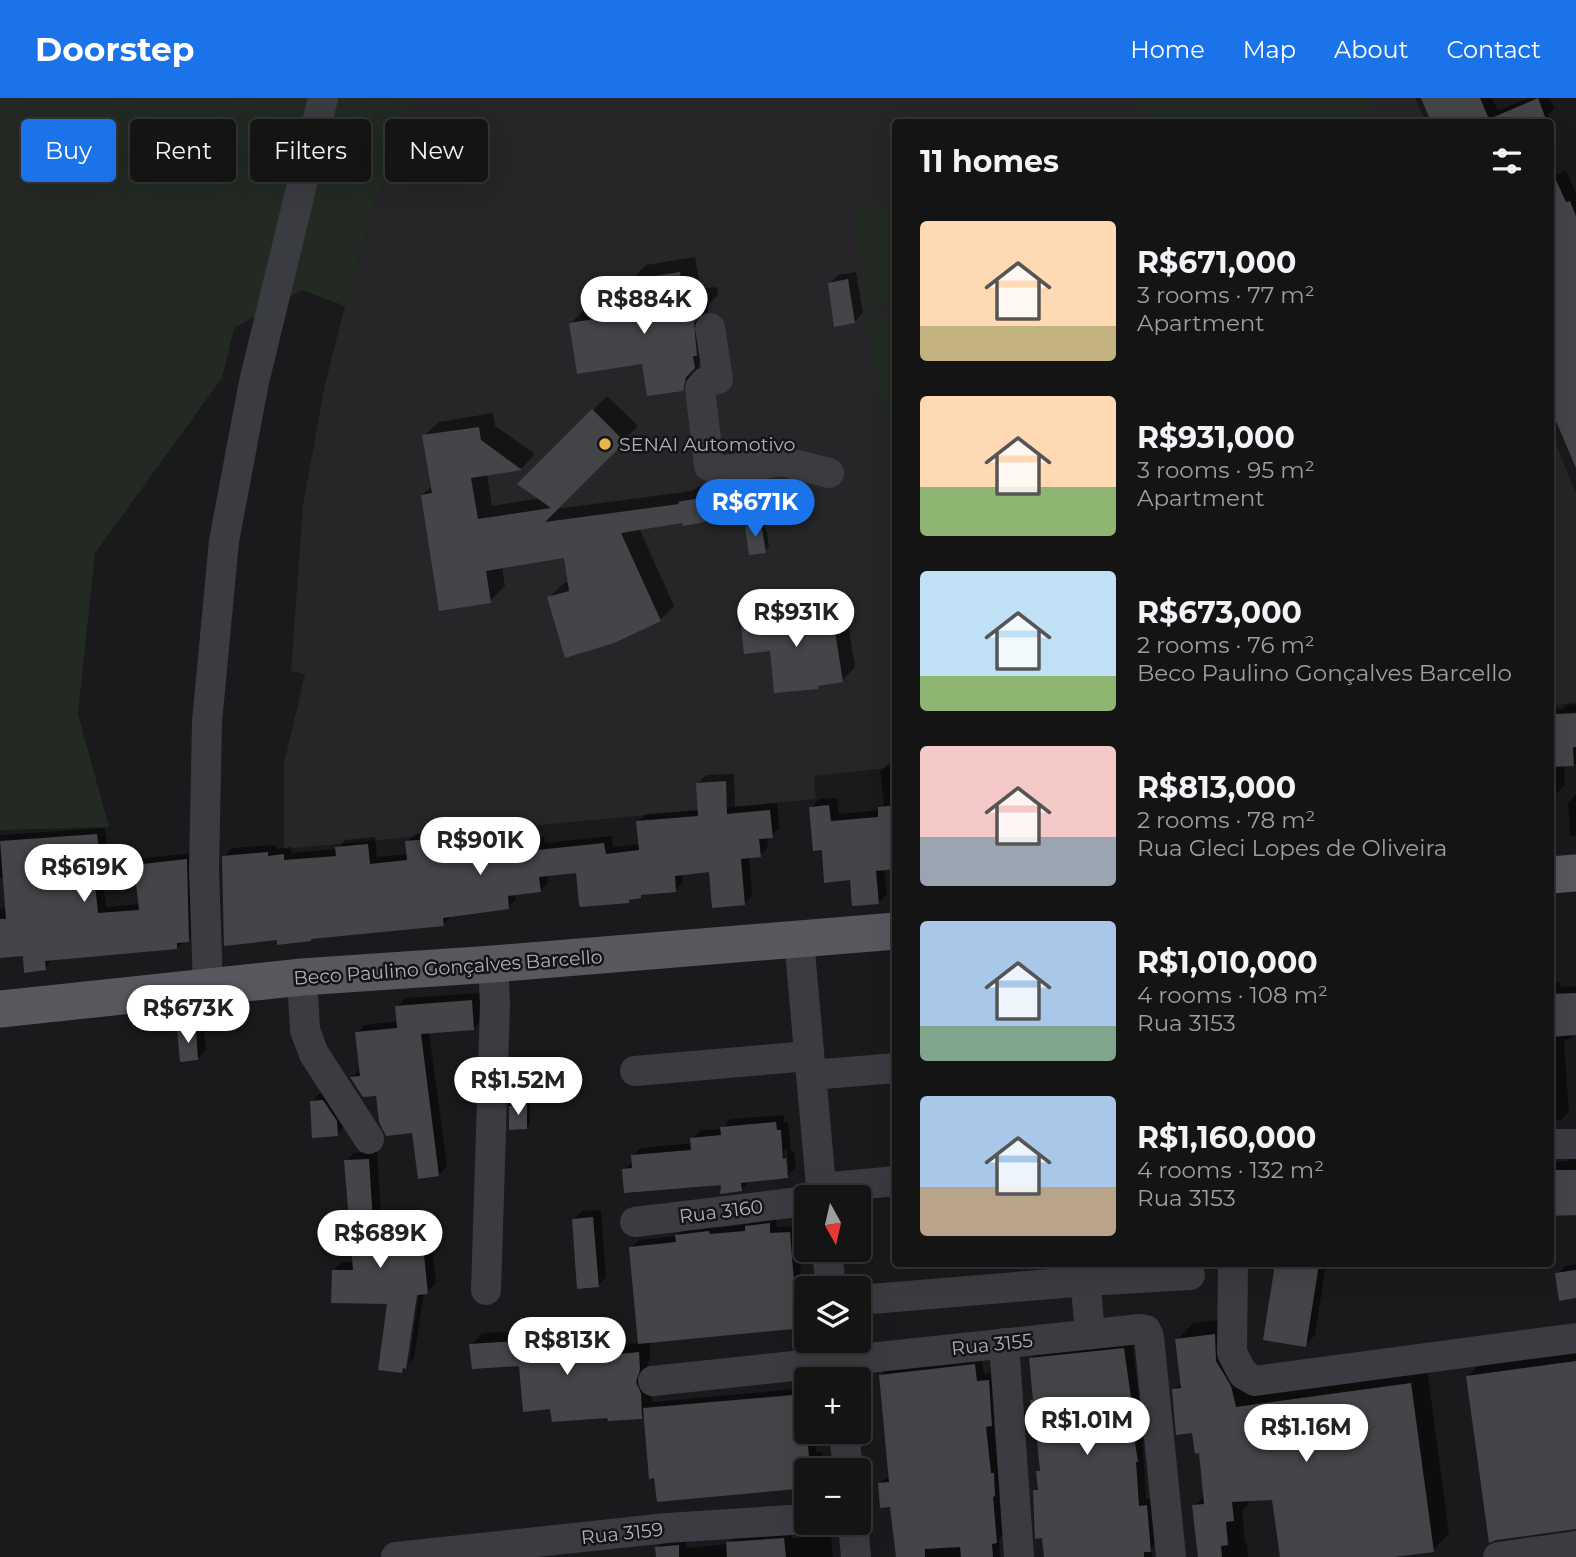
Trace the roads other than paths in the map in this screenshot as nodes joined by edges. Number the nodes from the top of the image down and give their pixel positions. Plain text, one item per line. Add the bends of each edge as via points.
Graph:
1 (323, 98) edge
2 (710, 328) dead end
3 (829, 473) dead end
4 (1576, 873) edge
5 (1554, 875) edge
6 (892, 931) edge
7 (799, 940) junction
8 (493, 964) junction
9 (302, 977) junction
10 (208, 987) junction
11 (0, 1009) edge
12 (810, 1066) junction
13 (892, 1068) edge
14 (635, 1071) dead end
15 (369, 1139) dead end
16 (1554, 1144) edge
17 (1576, 1144) edge
18 (892, 1182) edge
19 (816, 1185) edge
20 (872, 1185) edge
21 (794, 1198) edge
22 (635, 1222) dead end
23 (1233, 1267) edge
24 (1085, 1272) edge
25 (1190, 1275) dead end
26 (486, 1290) dead end
27 (871, 1299) edge
28 (1090, 1334) junction
29 (1576, 1338) edge
30 (1004, 1343) junction
31 (838, 1360) edge
32 (653, 1381) dead end
33 (794, 1520) edge
34 (854, 1535) edge
35 (1576, 1546) edge
36 (396, 1557) edge
37 (856, 1557) edge
38 (1019, 1557) edge
39 (1171, 1557) edge
40 (1498, 1557) edge

1 - 10 street via 254,382 223,541 207,722 204,870
2 - 3 street via 718,379 700,388 709,466 719,471 782,461
4 - 5 main road
6 - 7 main road, Beco Paulino Gonçalves Barcello
7 - 8 main road, Beco Paulino Gonçalves Barcello
7 - 12 street
8 - 9 main road, Beco Paulino Gonçalves Barcello
8 - 26 street
9 - 10 main road, Beco Paulino Gonçalves Barcello
9 - 15 street via 305,1030 314,1054
10 - 11 main road, Beco Paulino Gonçalves Barcello
12 - 13 street
12 - 14 street
12 - 19 street
16 - 17 street
18 - 20 street, Rua 3160
21 - 22 street, Rua 3160
23 - 29 street via 1232,1353 1243,1374 1255,1381
24 - 25 street
24 - 27 street
24 - 28 street
28 - 30 street, Rua 3155
28 - 39 street, Rua 3155 via 1140,1329 1149,1337
30 - 31 street, Rua 3155
30 - 38 street
31 - 32 street, Rua 3155
33 - 36 street, Rua 3159 via 667,1528
34 - 37 street
35 - 40 street

